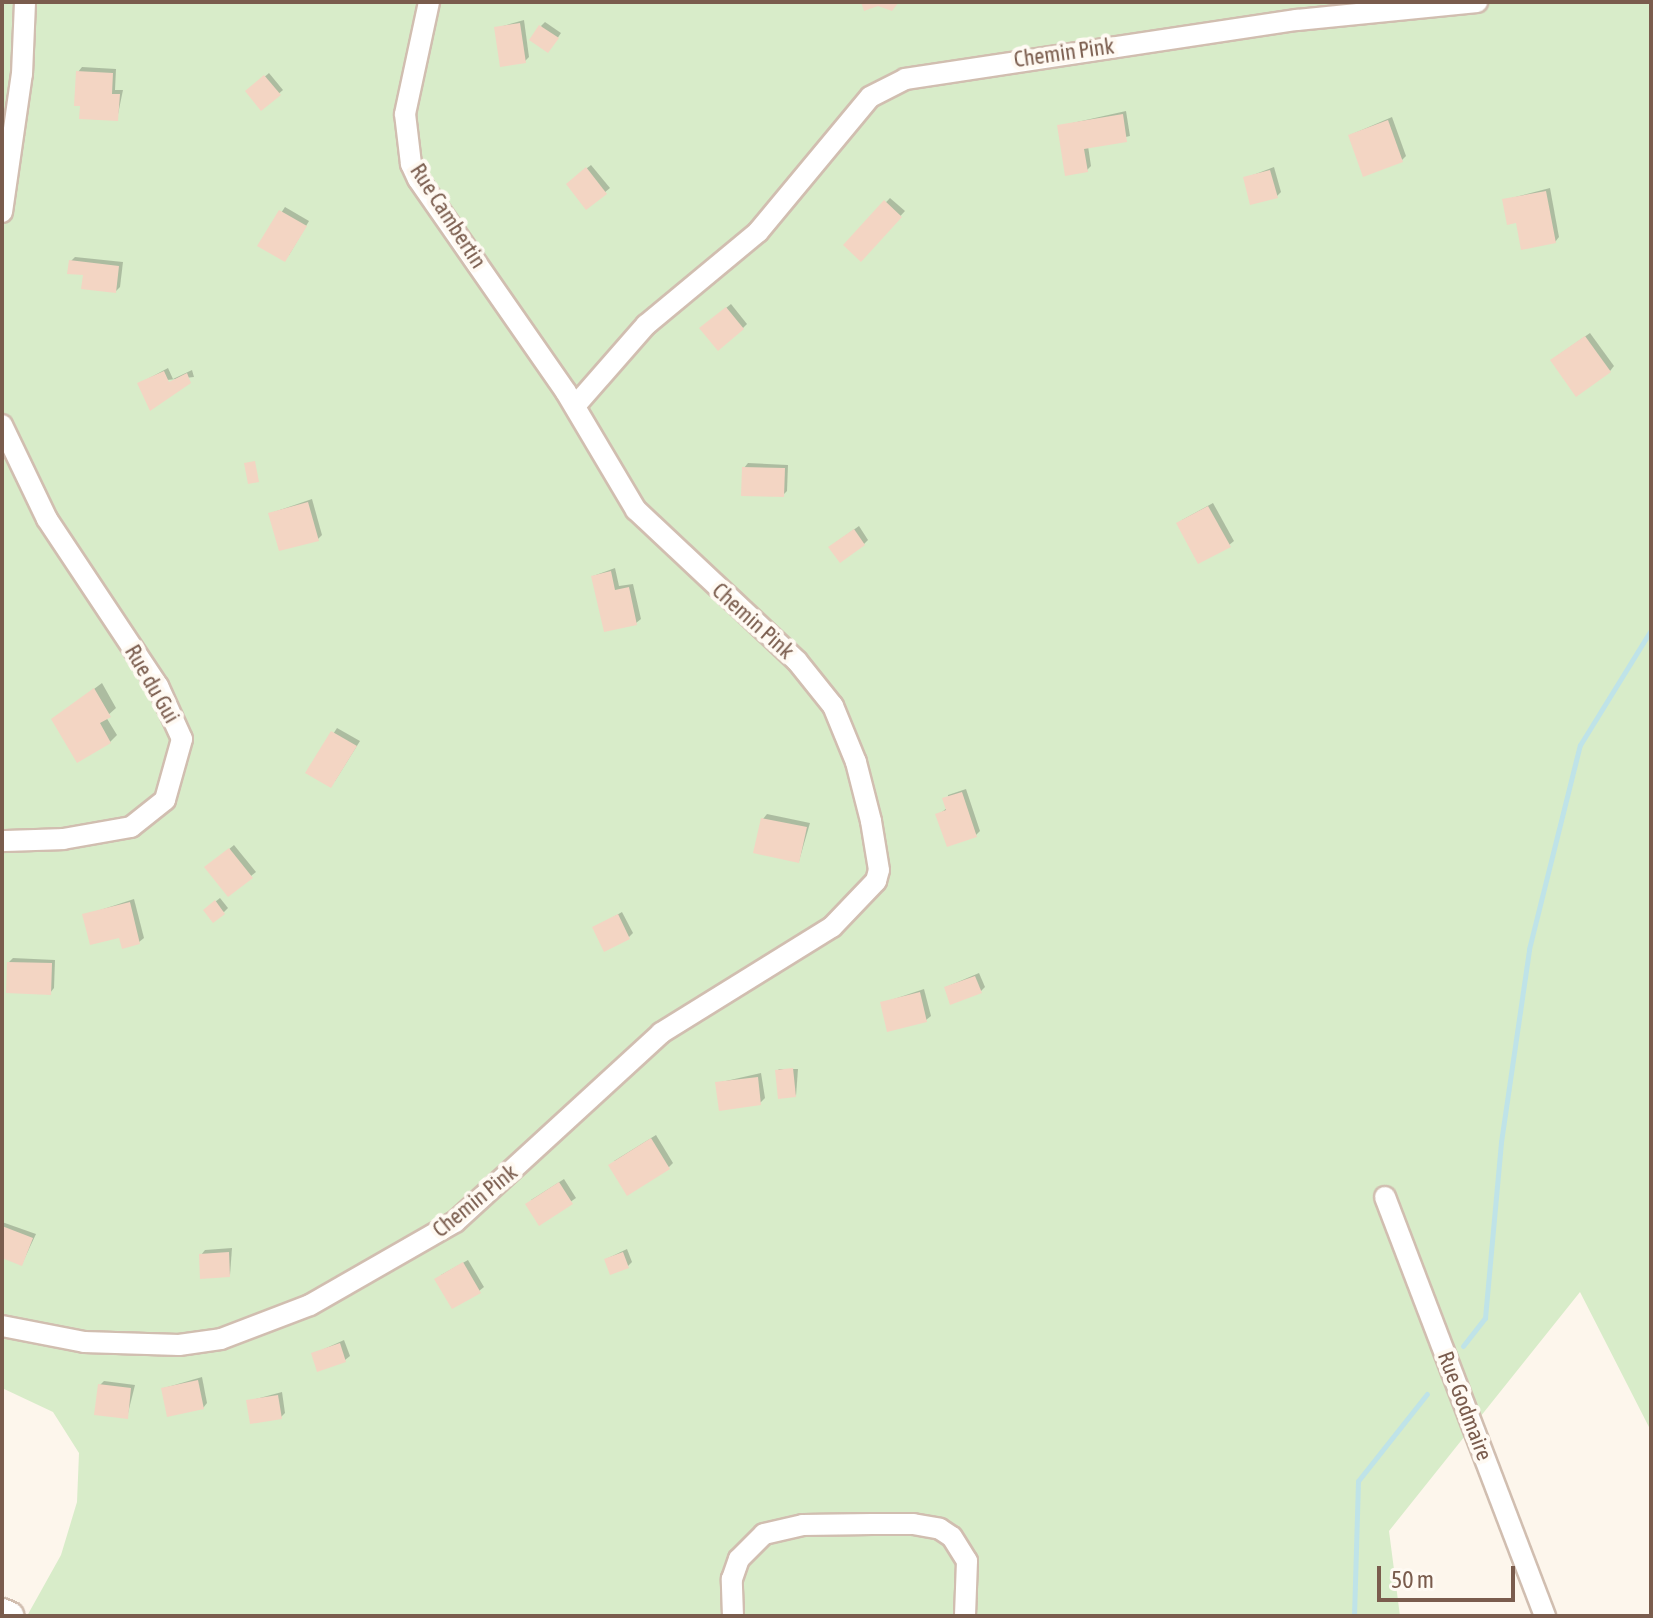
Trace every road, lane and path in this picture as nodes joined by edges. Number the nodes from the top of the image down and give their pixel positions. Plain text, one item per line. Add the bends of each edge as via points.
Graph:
1 (25, 2) edge
2 (429, 2) edge
3 (1477, 2) edge
4 (2, 212) edge
5 (575, 406) junction
6 (2, 425) edge
7 (2, 841) edge
8 (1385, 1197) dead end
9 (2, 1326) edge
10 (2, 1613) edge
11 (9, 1616) edge
12 (733, 1616) edge
13 (965, 1616) edge
14 (1545, 1616) edge

1 - 4 street via 22,74
2 - 5 street, Rue Cambertin via 405,114 411,164
3 - 5 street, Chemin Pink via 1297,20 905,79 870,97 758,232 646,325
5 - 9 street, Chemin Pink via 643,518 797,661 833,706 856,762 871,821 876,881 832,927 661,1033 455,1222 310,1305 221,1339 179,1345 84,1342
6 - 7 street, Rue du Gui via 47,519 158,686 182,739 165,800 131,827 63,839
8 - 14 street, Rue Godmaire
10 - 11 main road
12 - 13 street via 732,1579 739,1559 764,1534 803,1525 913,1524 940,1529 963,1550 970,1586

